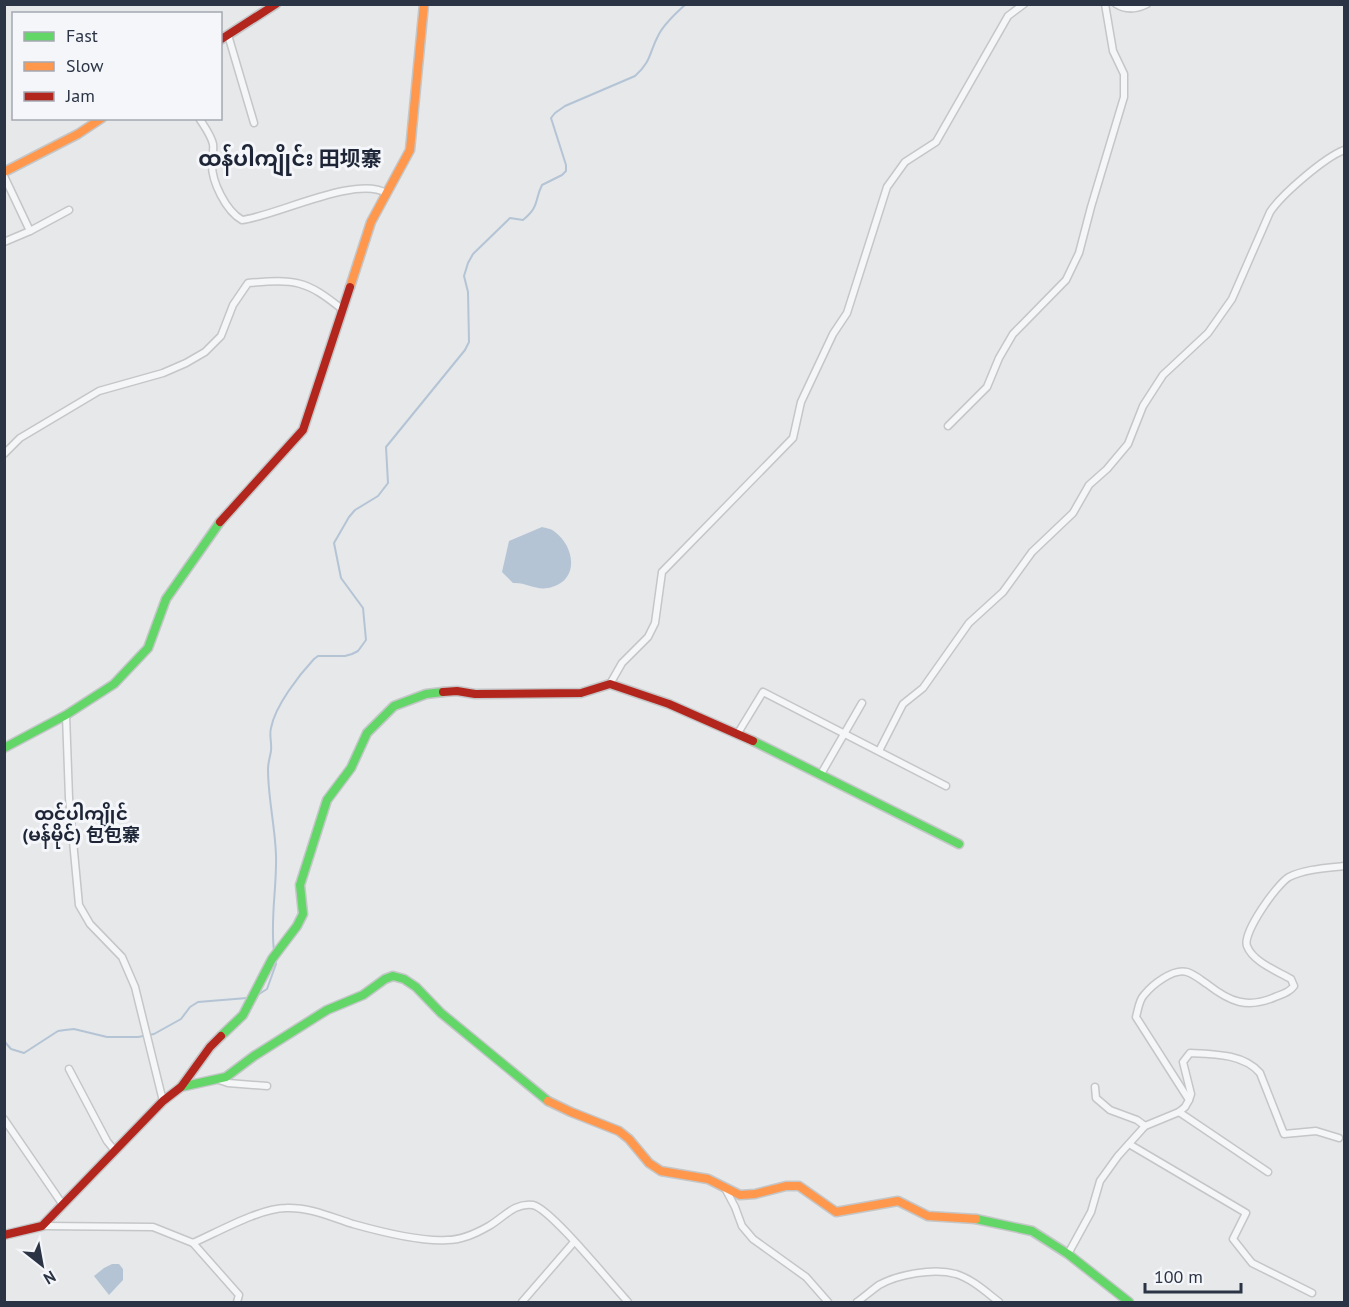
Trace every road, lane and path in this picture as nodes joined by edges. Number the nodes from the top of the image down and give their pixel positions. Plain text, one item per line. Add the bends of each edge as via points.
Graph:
1 (276, 4) edge
2 (424, 4) edge
3 (1024, 4) edge
4 (1105, 4) edge
5 (1116, 4) edge
6 (1147, 4) edge
7 (224, 37) edge
8 (99, 120) edge
9 (200, 120) edge
10 (254, 123) dead end
11 (1344, 150) edge
12 (4, 174) edge
13 (386, 193) junction
14 (69, 210) dead end
15 (30, 231) junction
16 (4, 242) edge
17 (343, 310) junction
18 (948, 426) dead end
19 (4, 454) edge
20 (610, 684) junction
21 (862, 703) dead end
22 (66, 715) junction
23 (738, 733) junction
24 (844, 734) junction
25 (4, 748) edge
26 (879, 751) junction
27 (821, 774) junction
28 (946, 786) dead end
29 (959, 844) dead end
30 (1344, 866) edge
31 (69, 1069) dead end
32 (218, 1080) junction
33 (267, 1086) dead end
34 (181, 1087) junction
35 (1095, 1087) dead end
36 (1189, 1100) junction
37 (163, 1101) junction
38 (1179, 1112) junction
39 (4, 1119) edge
40 (1145, 1126) junction
41 (1339, 1138) dead end
42 (1129, 1144) junction
43 (115, 1151) junction
44 (1268, 1172) dead end
45 (725, 1189) junction
46 (63, 1205) junction
47 (42, 1226) junction
48 (4, 1235) edge
49 (573, 1242) junction
50 (193, 1243) junction
51 (1068, 1254) junction
52 (1312, 1293) dead end
53 (237, 1302) edge
54 (522, 1302) edge
55 (628, 1302) edge
56 (828, 1302) edge
57 (857, 1302) edge
58 (999, 1302) edge
59 (1129, 1302) edge

1 - 7 street
2 - 13 street via 410,150
3 - 20 street via 1008,16 936,142 905,162 886,187 847,313 805,394 793,438 662,572 655,623
4 - 18 street via 1113,51 1124,74 1124,97 1079,254 1066,280 1013,334 987,387
5 - 6 street via 1133,9
7 - 10 street
8 - 12 street
9 - 13 street via 214,147 213,178 232,212 242,220 364,188
11 - 26 street via 1276,202 1232,299 1208,333 1163,375 1143,406 1128,444 1089,485 1073,513 969,623 923,688 903,704
12 - 15 street
13 - 17 street via 371,222
14 - 15 street
15 - 16 street
17 - 19 street via 320,291 304,284 279,280 248,283 233,304 220,336 205,352 162,374 99,391 20,438
17 - 22 street via 303,430 215,529 166,599 148,648 114,684
20 - 23 street
20 - 34 street via 581,693 426,694 394,706 367,733 351,768 327,800 300,885 303,914 274,956 243,1015 210,1047
21 - 24 street
22 - 25 street
22 - 37 street via 79,905 90,924 122,957 135,987
23 - 24 street via 763,692
23 - 27 street
24 - 26 street
24 - 27 street
26 - 28 street
27 - 29 street
30 - 36 street via 1291,876 1280,884 1250,928 1246,945 1253,956 1291,979 1291,991 1249,1004 1227,997 1183,971 1158,982 1142,996 1136,1017
31 - 43 street
32 - 33 street
32 - 34 street
32 - 45 street via 327,1010 363,995 393,976 416,987 490,1056 560,1110 622,1133 652,1166 667,1174 699,1177
34 - 37 street
35 - 40 street via 1096,1098 1110,1110
36 - 38 street
36 - 41 street via 1183,1062 1190,1053 1245,1060 1260,1073 1284,1134 1316,1131
37 - 43 street
38 - 40 street
38 - 44 street
39 - 46 street
40 - 42 street
42 - 51 street via 1100,1181 1091,1212
42 - 52 street via 1246,1213 1233,1239 1252,1263
43 - 46 street
45 - 51 street via 738,1195 801,1187 826,1209 836,1212 898,1201 928,1216 967,1217 1032,1231
45 - 56 street via 742,1226 753,1239 806,1277
46 - 47 street
47 - 48 street
47 - 50 street via 153,1227
49 - 50 street via 535,1205 523,1205 461,1240 434,1241 314,1211 286,1208 264,1212
49 - 54 street
49 - 55 street
50 - 53 street via 239,1294
51 - 59 street
57 - 58 street via 892,1280 942,1272 958,1275

